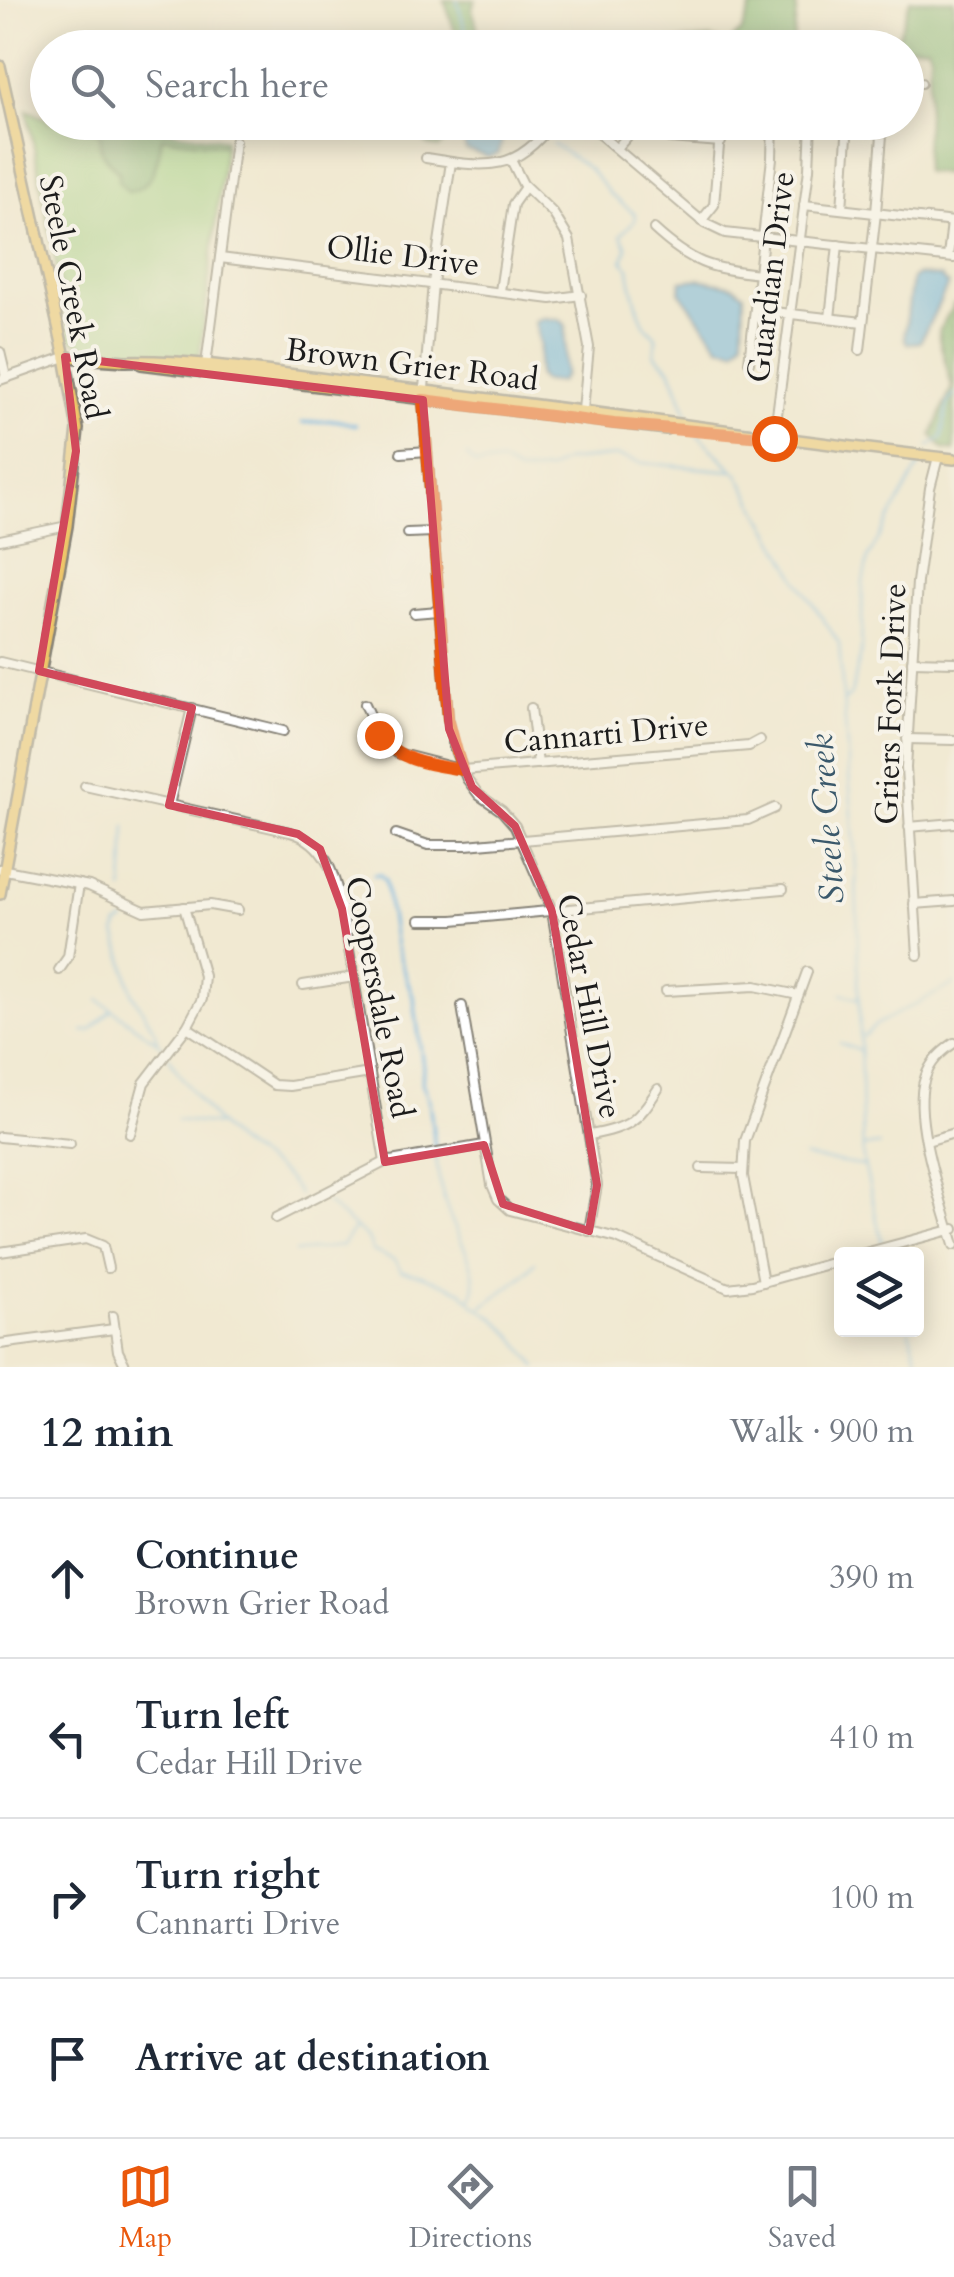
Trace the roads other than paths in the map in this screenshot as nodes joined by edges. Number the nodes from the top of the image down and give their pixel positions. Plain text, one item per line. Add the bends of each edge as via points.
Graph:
1 (0, 66) edge
2 (538, 140) edge
3 (608, 140) edge
4 (626, 140) edge
5 (695, 140) edge
6 (771, 140) edge
7 (812, 140) edge
8 (847, 140) edge
9 (882, 140) edge
10 (235, 141) dead end
11 (721, 142) joint
12 (618, 148) junction
13 (426, 158) dead end
14 (511, 160) junction
15 (451, 162) junction
16 (525, 187) junction
17 (804, 205) junction
18 (842, 209) junction
19 (876, 213) junction
20 (702, 221) junction
21 (953, 222) edge
22 (654, 229) dead end
23 (763, 237) junction
24 (800, 241) junction
25 (838, 245) junction
26 (872, 248) junction
27 (951, 257) edge
28 (220, 258) junction
29 (760, 274) junction
30 (433, 283) junction
31 (500, 291) junction
32 (580, 295) junction
33 (755, 310) junction
34 (792, 314) junction
35 (830, 318) junction
36 (863, 322) junction
37 (860, 350) dead end
38 (0, 352) edge
39 (66, 357) junction
40 (124, 361) junction
41 (749, 362) dead end
42 (206, 365) junction
43 (3, 378) edge
44 (423, 396) junction
45 (496, 410) junction
46 (583, 410) junction
47 (694, 429) junction
48 (774, 438) junction
49 (427, 450) junction
50 (401, 453) dead end
51 (938, 457) junction
52 (954, 459) edge
53 (66, 526) junction
54 (433, 532) junction
55 (407, 533) dead end
56 (0, 540) edge
57 (439, 611) junction
58 (414, 613) dead end
59 (912, 661) junction
60 (0, 662) edge
61 (954, 662) edge
62 (39, 671) junction
63 (365, 704) dead end
64 (192, 708) junction
65 (531, 708) dead end
66 (283, 730) dead end
67 (760, 740) dead end
68 (908, 740) junction
69 (954, 740) edge
70 (538, 764) junction
71 (462, 770) junction
72 (85, 786) dead end
73 (169, 805) junction
74 (776, 808) dead end
75 (954, 823) edge
76 (909, 827) junction
77 (396, 834) dead end
78 (522, 840) junction
79 (2, 869) edge
80 (79, 884) junction
81 (783, 889) dead end
82 (0, 894) edge
83 (954, 901) edge
84 (914, 904) junction
85 (184, 907) junction
86 (238, 910) dead end
87 (552, 911) junction
88 (420, 920) dead end
89 (918, 955) dead end
90 (60, 970) dead end
91 (807, 972) dead end
92 (354, 977) junction
93 (303, 985) dead end
94 (666, 992) dead end
95 (798, 995) junction
96 (462, 1006) dead end
97 (187, 1027) junction
98 (954, 1043) edge
99 (370, 1073) junction
100 (658, 1089) dead end
101 (954, 1133) edge
102 (130, 1134) dead end
103 (590, 1135) junction
104 (0, 1137) edge
105 (927, 1140) junction
106 (70, 1144) dead end
107 (484, 1145) junction
108 (386, 1162) junction
109 (701, 1168) dead end
110 (742, 1169) junction
111 (276, 1218) dead end
112 (952, 1229) edge
113 (589, 1231) junction
114 (954, 1245) edge
115 (886, 1247) edge
116 (0, 1252) edge
117 (834, 1262) edge
118 (108, 1268) dead end
119 (764, 1282) junction
120 (113, 1316) dead end
121 (114, 1329) junction
122 (0, 1344) edge
123 (121, 1365) edge

1 - 39 main road, Steele Creek Road
2 - 14 street
3 - 12 street
4 - 12 street
5 - 11 street
6 - 23 street
7 - 17 street, Guardian Drive
8 - 18 street
9 - 19 street
10 - 28 street
11 - 20 street via 714,204
12 - 20 street
13 - 15 street
14 - 15 street via 484,166
14 - 16 street
15 - 30 street, Cedar Hill Drive
16 - 31 street via 513,204
16 - 32 street via 566,231
17 - 18 street
17 - 24 street, Guardian Drive
18 - 19 street
19 - 21 street
19 - 26 street
20 - 23 street via 725,234
21 - 27 street
22 - 29 street via 696,262
23 - 24 street
23 - 29 street
24 - 25 street
24 - 34 street, Guardian Drive
25 - 26 street
25 - 35 street
26 - 27 street
26 - 36 street
28 - 30 street, Ollie Drive
28 - 42 street
29 - 33 street
30 - 31 street, Ollie Drive
30 - 44 street, Cedar Hill Drive
31 - 32 street, Ollie Drive via 550,299
32 - 46 street via 589,347
33 - 34 street
33 - 41 street
34 - 35 street
34 - 48 street, Guardian Drive
35 - 36 street
36 - 37 street
38 - 43 street
39 - 40 main road, Brown Grier Road
39 - 43 street, Brown Grier Road
39 - 53 main road, Steele Creek Road via 78,429
40 - 42 main road, Brown Grier Road
40 - 44 main road, Brown Grier Road
42 - 44 main road, Brown Grier Road
44 - 45 main road, Brown Grier Road
44 - 46 main road, Brown Grier Road
44 - 49 street, Cedar Hill Drive
45 - 46 main road
45 - 47 main road, Brown Grier Road
46 - 47 main road, Brown Grier Road
47 - 48 main road, Brown Grier Road
48 - 51 main road, Brown Grier Road
49 - 50 street
49 - 54 street, Cedar Hill Drive
51 - 52 main road, Brown Grier Road
51 - 59 street, Griers Fork Drive via 917,582
53 - 56 street
53 - 62 main road, Steele Creek Road
54 - 55 street
54 - 57 street, Cedar Hill Drive
57 - 58 street
57 - 71 street, Cedar Hill Drive via 449,729
59 - 61 street
59 - 68 street, Griers Fork Drive
60 - 62 street
62 - 64 street
62 - 79 main road, Steele Creek Road
63 - 71 street, Cannarti Drive via 397,754
64 - 66 street
64 - 73 street
65 - 70 street
67 - 70 street, Cannarti Drive
68 - 69 street
68 - 76 street, Griers Fork Drive
70 - 71 street, Cannarti Drive
71 - 78 street, Cedar Hill Drive via 479,795 510,818
72 - 73 street, Coopersdale Road
73 - 92 street, Coopersdale Road via 298,834 318,846 338,888
74 - 78 street via 748,820
75 - 76 street
76 - 84 street, Griers Fork Drive
77 - 78 street via 445,846
78 - 87 street, Cedar Hill Drive
79 - 80 street
79 - 82 main road, Steele Creek Road
80 - 85 street via 136,909
80 - 90 street via 68,957
81 - 87 street
83 - 84 street
84 - 89 street, Griers Fork Drive
85 - 86 street
85 - 97 street via 204,984
87 - 88 street
87 - 103 street, Cedar Hill Drive
91 - 95 street
92 - 93 street
92 - 99 street, Coopersdale Road
94 - 95 street via 754,986
95 - 110 street via 748,1130
96 - 107 street
97 - 99 street via 274,1085
97 - 102 street via 144,1083
98 - 105 street via 934,1061 923,1085
99 - 108 street, Coopersdale Road
100 - 103 street via 632,1123
101 - 105 street
103 - 113 street, Cedar Hill Drive via 597,1184
104 - 106 street
105 - 112 street
107 - 108 street
107 - 113 street via 503,1204
108 - 111 street
109 - 110 street
110 - 119 street
112 - 114 street
112 - 115 street
113 - 119 street via 723,1287
116 - 118 street via 90,1239 104,1246
117 - 119 street
120 - 121 street
121 - 122 street
121 - 123 street

